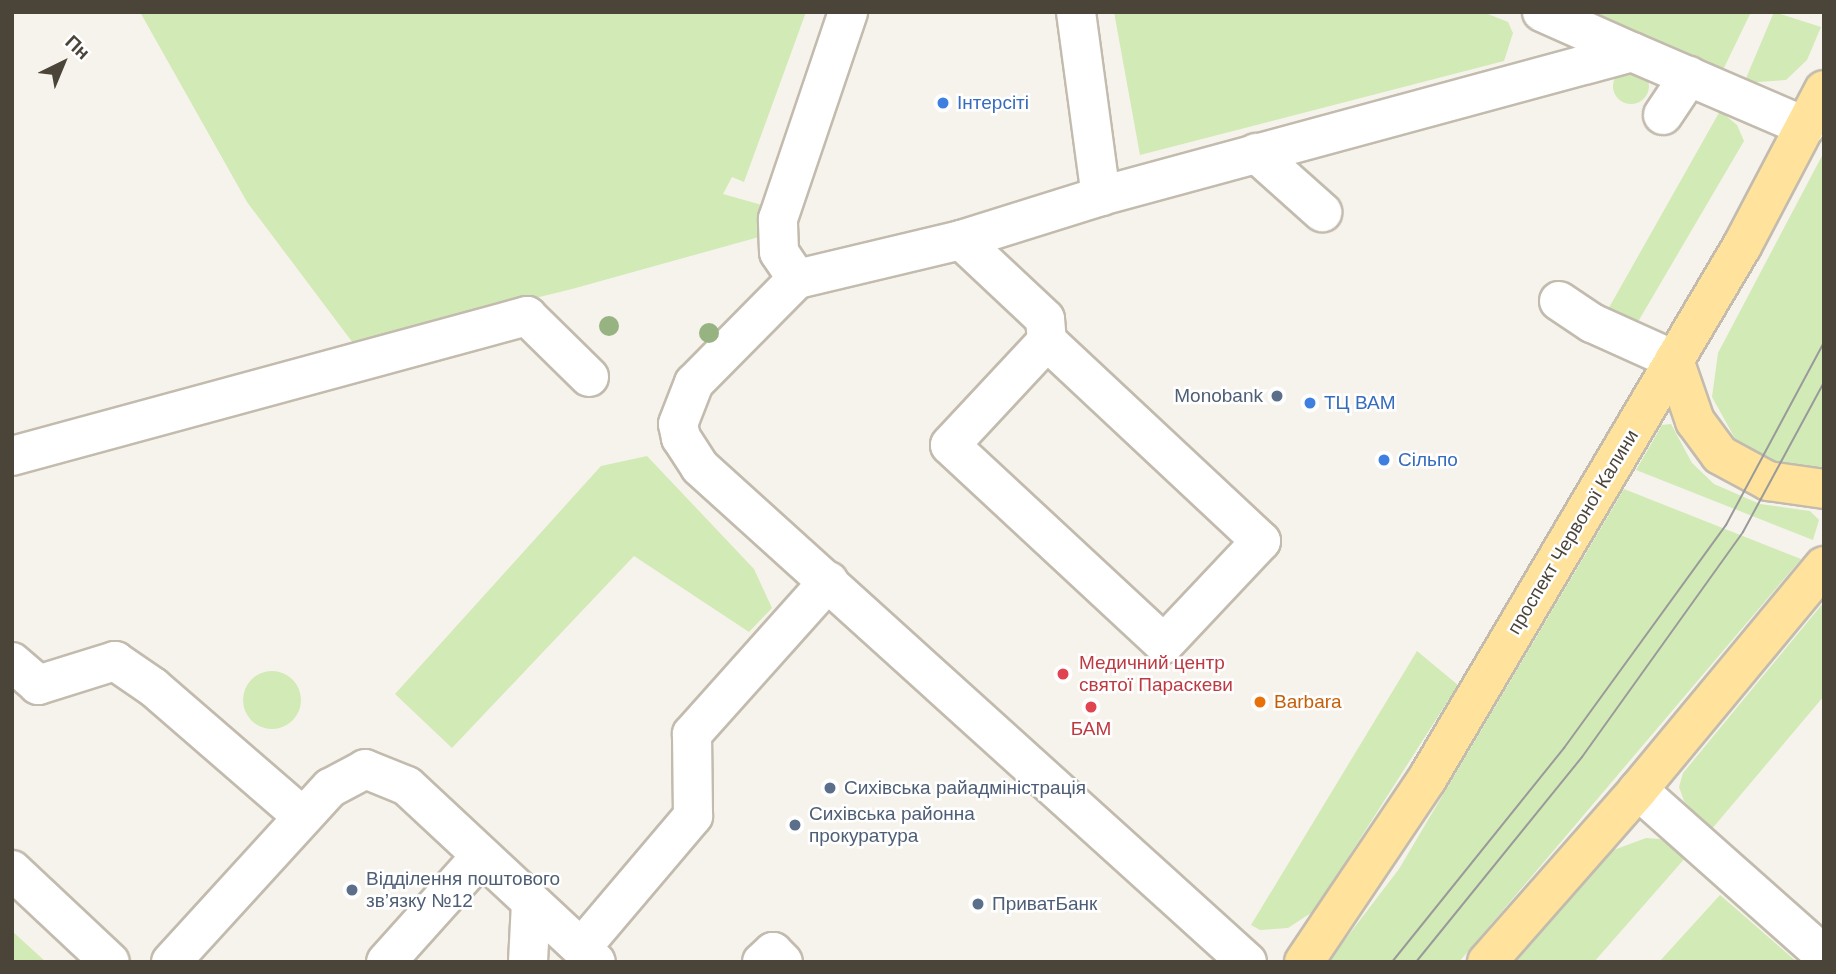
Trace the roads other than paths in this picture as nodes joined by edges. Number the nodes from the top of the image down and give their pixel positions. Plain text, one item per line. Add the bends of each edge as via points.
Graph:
1 (848, 12) edge
2 (1076, 12) edge
3 (1542, 12) edge
4 (1632, 52) junction
5 (1689, 76) junction
6 (1824, 90) edge
7 (1663, 115) dead end
8 (1806, 127) junction
9 (1256, 153) junction
10 (1101, 196) junction
11 (1322, 212) dead end
12 (961, 240) junction
13 (797, 279) junction
14 (1559, 301) dead end
15 (1047, 341) junction
16 (1674, 360) junction
17 (589, 377) dead end
18 (12, 456) edge
19 (1824, 489) edge
20 (1824, 566) edge
21 (829, 581) junction
22 (12, 662) edge
23 (1637, 790) junction
24 (303, 817) junction
25 (481, 856) junction
26 (12, 870) edge
27 (531, 903) junction
28 (589, 954) edge
29 (1824, 955) edge
30 (110, 962) edge
31 (171, 962) edge
32 (386, 962) edge
33 (528, 962) edge
34 (762, 962) edge
35 (783, 962) edge
36 (1247, 962) edge
37 (1304, 962) edge
38 (1487, 962) edge

1 - 13 street via 778,219 779,252
2 - 10 street
3 - 4 street
4 - 5 street
4 - 9 street
5 - 7 street
5 - 8 street
6 - 8 main road, проспект Червоної Калини
8 - 16 main road, проспект Червоної Калини
9 - 10 street
9 - 11 street
10 - 12 street
12 - 13 street
12 - 15 street via 1045,320
13 - 21 street via 694,383 678,424 684,445 700,467
14 - 16 street via 1592,323
15 - 15 street via 950,445 1164,645 1261,541
16 - 19 main road via 1695,421 1720,455 1768,481
16 - 37 main road, проспект Червоної Калини via 1427,779
17 - 18 street via 527,316
20 - 23 main road
21 - 28 street via 692,734 693,816
21 - 36 street
22 - 24 street via 38,685 115,661 153,687
23 - 29 street
23 - 38 main road
24 - 25 street via 330,788 365,769 407,786
24 - 31 street
25 - 27 street
25 - 32 street
26 - 30 street
27 - 28 street
27 - 33 street
34 - 35 street via 773,952

